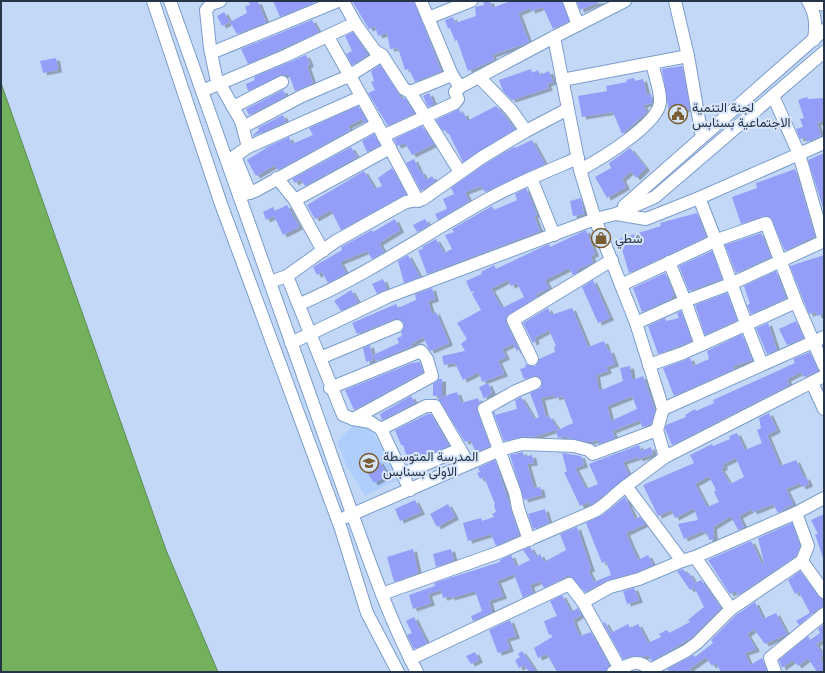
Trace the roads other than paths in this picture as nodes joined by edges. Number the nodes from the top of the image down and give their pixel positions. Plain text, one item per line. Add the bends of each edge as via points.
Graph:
1 (153, 1) edge
2 (170, 1) edge
3 (220, 1) edge
4 (338, 1) edge
5 (343, 1) edge
6 (421, 1) edge
7 (471, 1) edge
8 (569, 1) edge
9 (675, 1) edge
10 (810, 1) edge
11 (618, 3) edge
12 (824, 3) edge
13 (428, 18) junction
14 (355, 24) junction
15 (578, 25) junction
16 (824, 30) edge
17 (328, 37) junction
18 (554, 37) junction
19 (814, 40) junction
20 (824, 52) edge
21 (211, 53) junction
22 (382, 55) junction
23 (688, 56) junction
24 (652, 63) junction
25 (452, 75) junction
26 (349, 76) junction
27 (479, 77) junction
28 (562, 80) junction
29 (282, 82) dead end
30 (220, 85) junction
31 (460, 87) junction
32 (202, 91) junction
33 (410, 92) junction
34 (773, 96) junction
35 (361, 97) junction
36 (233, 106) junction
37 (568, 109) junction
38 (424, 116) junction
39 (377, 124) junction
40 (243, 127) junction
41 (526, 131) junction
42 (383, 136) junction
43 (702, 137) junction
44 (824, 143) edge
45 (248, 148) junction
46 (390, 148) junction
47 (799, 154) junction
48 (579, 164) junction
49 (460, 172) junction
50 (277, 178) junction
51 (531, 178) junction
52 (245, 194) junction
53 (699, 198) junction
54 (295, 200) junction
55 (418, 201) junction
56 (616, 214) junction
57 (595, 219) junction
58 (554, 234) junction
59 (717, 240) junction
60 (824, 241) edge
61 (322, 251) junction
62 (612, 260) junction
63 (780, 261) junction
64 (669, 262) junction
65 (287, 276) junction
66 (270, 282) junction
67 (733, 284) junction
68 (621, 285) junction
69 (685, 301) junction
70 (796, 302) junction
71 (300, 304) junction
72 (636, 323) junction
73 (745, 324) junction
74 (396, 326) dead end
75 (310, 334) junction
76 (824, 337) edge
77 (813, 342) junction
78 (291, 343) junction
79 (701, 345) junction
80 (320, 358) junction
81 (532, 359) dead end
82 (648, 364) junction
83 (762, 364) junction
84 (824, 366) edge
85 (824, 376) edge
86 (535, 383) dead end
87 (812, 383) junction
88 (330, 388) junction
89 (663, 409) junction
90 (824, 409) edge
91 (353, 419) junction
92 (381, 429) junction
93 (656, 430) junction
94 (460, 449) junction
95 (500, 450) junction
96 (665, 457) junction
97 (468, 463) junction
98 (403, 474) junction
99 (626, 486) junction
100 (410, 490) junction
101 (824, 498) edge
102 (796, 513) junction
103 (352, 515) junction
104 (338, 521) junction
105 (529, 540) junction
106 (695, 557) junction
107 (682, 561) junction
108 (802, 561) junction
109 (824, 592) edge
110 (382, 594) junction
111 (583, 602) junction
112 (731, 608) junction
113 (824, 614) edge
114 (410, 659) junction
115 (617, 671) edge
116 (651, 671) edge
117 (398, 672) edge
118 (417, 672) edge
119 (776, 672) edge
120 (780, 672) edge

1 - 104 street via 221,204
2 - 32 street
3 - 21 street via 211,4 206,10
4 - 21 street
5 - 14 street
6 - 13 street
7 - 13 street
8 - 15 street
9 - 23 street
10 - 12 main road
10 - 19 street via 816,25
11 - 15 street
13 - 25 street
14 - 17 street
14 - 22 street via 375,52
15 - 18 street
16 - 19 street
17 - 26 street
17 - 30 street
18 - 27 street
18 - 28 street
19 - 43 street
20 - 34 street
21 - 30 street
22 - 26 street
22 - 33 street via 404,89
23 - 24 street
23 - 43 street
24 - 28 street
24 - 48 street via 660,102 651,121 601,158
25 - 31 street
25 - 33 street
26 - 35 street
26 - 40 street via 302,96
27 - 31 street
27 - 41 street via 511,110
28 - 37 street
29 - 36 street
30 - 32 street
30 - 36 street
31 - 38 street via 455,92 458,99 455,103
32 - 52 street
33 - 38 street
34 - 47 street
34 - 56 street via 655,197
35 - 39 street
35 - 45 street
36 - 40 street
37 - 41 street
37 - 48 street
38 - 42 street
38 - 49 street
39 - 42 street
39 - 50 street
40 - 45 street
41 - 49 street
42 - 46 street
43 - 56 street
44 - 47 street
45 - 52 street via 235,156
46 - 54 street
46 - 55 street
47 - 53 street
47 - 60 street
48 - 51 street
48 - 57 street
49 - 55 street
50 - 52 street
50 - 54 street
51 - 58 street
51 - 71 street via 482,202 330,291
52 - 66 street
53 - 56 street via 646,219
53 - 59 street
54 - 61 street
55 - 61 street via 406,202
56 - 57 street
57 - 58 street
57 - 62 street
58 - 75 street via 386,297
59 - 63 street via 766,223
59 - 64 street
59 - 67 street
60 - 63 street
61 - 65 street
62 - 68 street
62 - 81 street via 513,320
63 - 67 street
63 - 70 street
64 - 68 street
64 - 69 street
65 - 66 street
65 - 71 street
66 - 78 street
67 - 69 street
67 - 73 street
68 - 72 street
69 - 72 street
69 - 79 street
70 - 73 street
70 - 77 street
71 - 75 street
72 - 82 street
73 - 79 street
73 - 83 street
74 - 80 street
75 - 78 street
75 - 80 street
76 - 77 street
77 - 83 street
77 - 84 street
78 - 103 street
79 - 82 street
80 - 88 street
82 - 89 street
83 - 89 street
85 - 87 street
86 - 95 street via 484,409
87 - 90 street
87 - 96 street
88 - 91 street via 342,415
88 - 91 street via 421,350 427,359 432,376
89 - 93 street
91 - 92 street via 370,422
92 - 94 street via 426,406 435,406
92 - 98 street
93 - 95 street via 593,454 589,450 574,446 522,444
93 - 96 street
94 - 97 street
94 - 98 street
95 - 97 street
95 - 105 street
96 - 99 street
97 - 100 street
98 - 100 street
99 - 105 street via 595,511
99 - 107 street
100 - 103 street
101 - 102 street
102 - 106 street
102 - 108 street via 808,546
103 - 104 street
103 - 110 street
104 - 117 street via 367,613
105 - 110 street
106 - 107 street
106 - 112 street
107 - 111 street via 638,580 610,587
108 - 109 street
108 - 112 street
110 - 114 street
111 - 114 street via 569,584
111 - 115 street
112 - 116 street via 697,644
113 - 119 street via 770,658
114 - 118 street
115 - 116 street via 639,662 644,663
119 - 120 street

